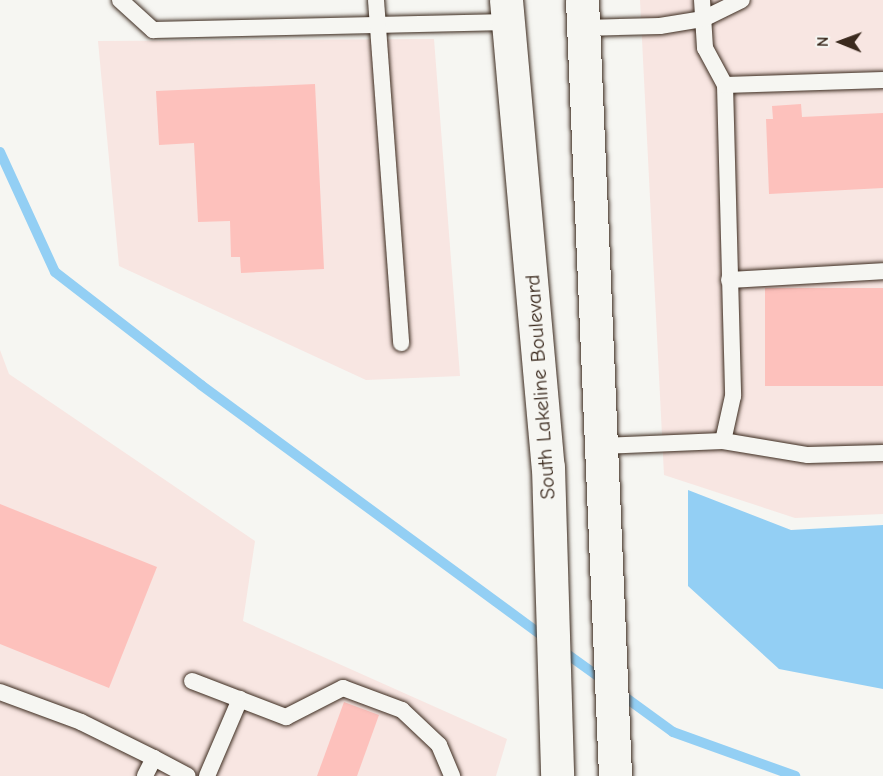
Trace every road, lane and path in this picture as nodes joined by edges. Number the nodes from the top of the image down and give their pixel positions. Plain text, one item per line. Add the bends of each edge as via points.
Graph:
1 (120, 0) edge
2 (376, 0) edge
3 (702, 0) edge
4 (742, 0) edge
5 (507, 11) edge
6 (583, 14) edge
7 (703, 19) junction
8 (379, 25) junction
9 (883, 80) edge
10 (725, 85) junction
11 (883, 271) edge
12 (729, 280) junction
13 (401, 343) dead end
14 (723, 441) junction
15 (883, 453) edge
16 (602, 454) junction
17 (192, 681) dead end
18 (0, 692) edge
19 (240, 699) junction
20 (154, 758) junction
21 (145, 776) edge
22 (188, 776) edge
23 (207, 776) edge
24 (452, 776) edge
25 (557, 776) edge
26 (615, 776) edge

1 - 8 lane via 153,30
2 - 8 lane
3 - 7 lane
4 - 7 lane
5 - 8 lane
5 - 25 main road, South Lakeline Boulevard via 548,467
6 - 7 lane via 660,26
6 - 16 main road
7 - 10 lane via 705,48
8 - 13 lane
9 - 10 lane
10 - 12 lane
11 - 12 lane
12 - 14 lane via 733,396
14 - 15 lane via 808,455
14 - 16 lane
16 - 26 main road
17 - 19 lane
18 - 20 lane via 81,722
19 - 23 lane
19 - 24 lane via 286,717 343,688 402,710 439,745
20 - 21 lane
20 - 22 lane

